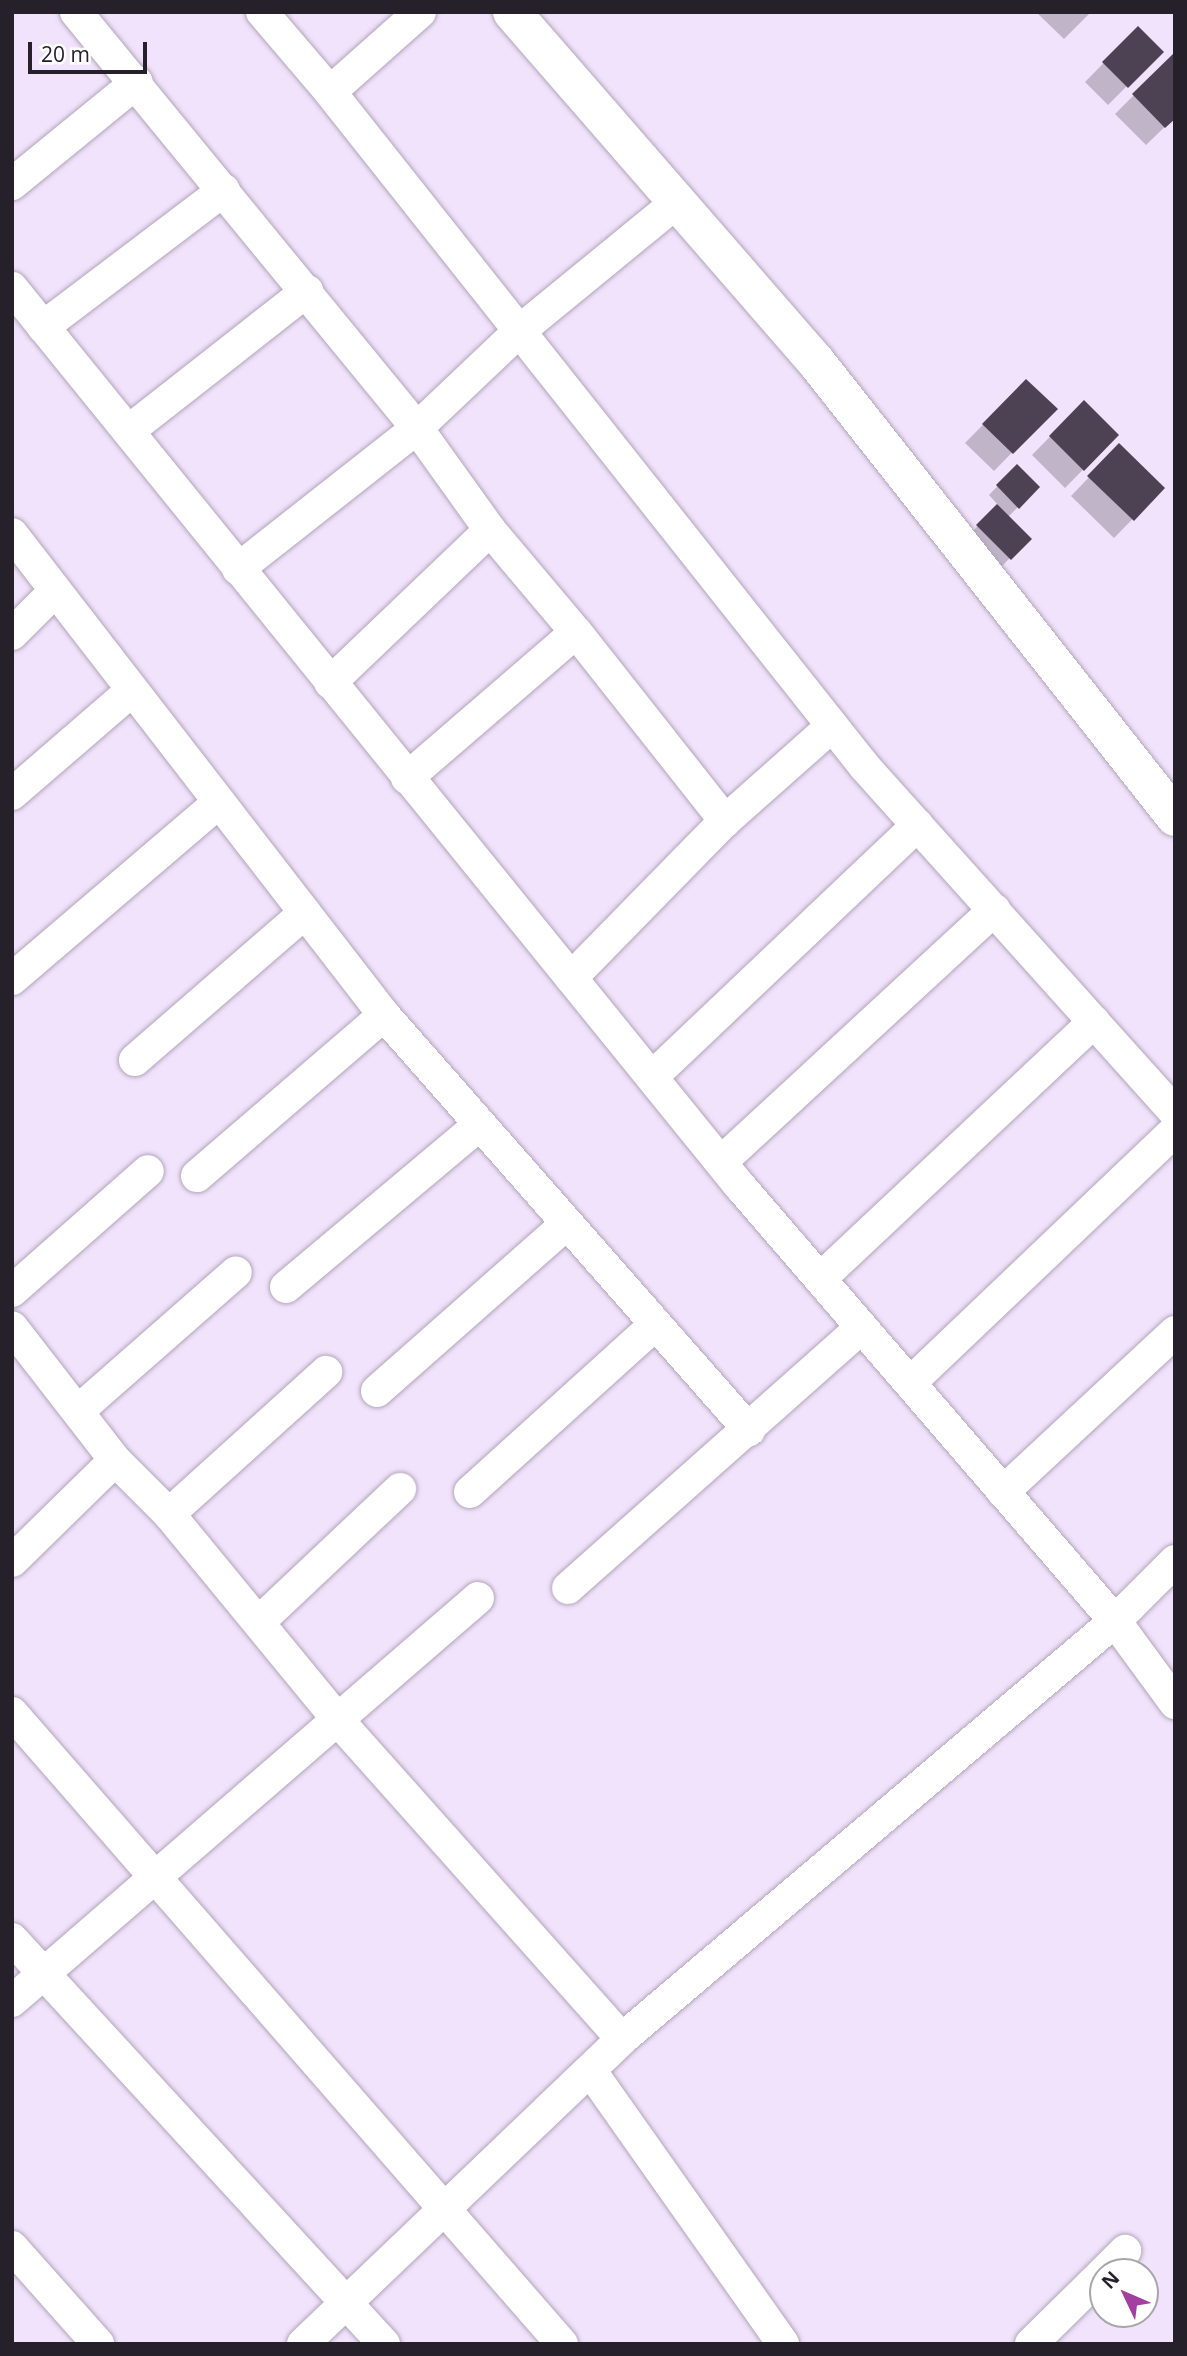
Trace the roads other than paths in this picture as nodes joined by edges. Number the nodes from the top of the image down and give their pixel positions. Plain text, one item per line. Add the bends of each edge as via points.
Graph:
1 (76, 12) edge
2 (262, 12) edge
3 (420, 12) edge
4 (512, 12) edge
5 (137, 82) junction
6 (330, 92) junction
7 (12, 184) edge
8 (224, 190) junction
9 (677, 202) junction
10 (12, 289) edge
11 (307, 290) junction
12 (43, 327) junction
13 (517, 333) junction
14 (417, 428) junction
15 (131, 429) junction
16 (490, 530) junction
17 (12, 534) edge
18 (238, 569) junction
19 (53, 593) junction
20 (576, 632) junction
21 (12, 634) edge
22 (330, 682) junction
23 (129, 693) junction
24 (832, 726) junction
25 (407, 778) junction
26 (12, 794) edge
27 (217, 803) junction
28 (1175, 817) edge
29 (725, 821) junction
30 (918, 825) junction
31 (994, 910) junction
32 (305, 913) junction
33 (571, 978) junction
34 (12, 979) edge
35 (384, 1015) junction
36 (1094, 1022) junction
37 (135, 1060) dead end
38 (652, 1077) junction
39 (1175, 1112) edge
40 (477, 1127) junction
41 (1175, 1131) edge
42 (721, 1162) junction
43 (148, 1171) dead end
44 (197, 1177) dead end
45 (564, 1226) junction
46 (236, 1272) dead end
47 (820, 1279) junction
48 (286, 1287) dead end
49 (12, 1291) edge
50 (654, 1326) junction
51 (12, 1327) edge
52 (860, 1329) junction
53 (1175, 1332) edge
54 (326, 1372) dead end
55 (909, 1383) junction
56 (377, 1391) dead end
57 (78, 1411) junction
58 (749, 1430) junction
59 (115, 1460) junction
60 (400, 1489) dead end
61 (470, 1492) dead end
62 (1003, 1492) junction
63 (169, 1514) junction
64 (12, 1560) edge
65 (1175, 1561) edge
66 (568, 1588) dead end
67 (478, 1598) dead end
68 (1115, 1621) junction
69 (259, 1622) junction
70 (1175, 1703) edge
71 (12, 1713) edge
72 (339, 1721) junction
73 (157, 1880) junction
74 (12, 1939) edge
75 (44, 1975) junction
76 (12, 2001) edge
77 (622, 2039) junction
78 (590, 2070) junction
79 (443, 2211) junction
80 (12, 2247) edge
81 (1089, 2287) edge
82 (348, 2301) junction
83 (98, 2344) edge
84 (303, 2344) edge
85 (384, 2344) edge
86 (562, 2344) edge
87 (783, 2344) edge
88 (1031, 2344) edge

1 - 5 street
2 - 6 street
3 - 6 street
4 - 9 street
5 - 7 street
5 - 8 street
6 - 13 street
8 - 11 street
8 - 12 street
9 - 13 street
9 - 28 street via 817,363
10 - 12 street
11 - 14 street
11 - 15 street
12 - 15 street
13 - 14 street
13 - 24 street
14 - 16 street
14 - 18 street
15 - 18 street
16 - 20 street
16 - 22 street
17 - 19 street
18 - 22 street
19 - 21 street
19 - 23 street
20 - 25 street
20 - 29 street
22 - 25 street
23 - 26 street
23 - 27 street
24 - 29 street
24 - 30 street
25 - 33 street
27 - 32 street
27 - 34 street
29 - 33 street
30 - 31 street
30 - 38 street
31 - 36 street
31 - 42 street
32 - 35 street
32 - 37 street
33 - 38 street
35 - 40 street
35 - 44 street
36 - 39 street
36 - 47 street
38 - 42 street
40 - 45 street
40 - 48 street
41 - 55 street
42 - 47 street
43 - 49 street
45 - 50 street
45 - 56 street
46 - 57 street
47 - 52 street
50 - 58 street
50 - 61 street
51 - 57 street
52 - 55 street
52 - 58 street
53 - 62 street
54 - 63 street
55 - 62 street
57 - 59 street
58 - 66 street
59 - 63 street
59 - 64 street
60 - 69 street
62 - 68 street
63 - 69 street
65 - 68 street
67 - 72 street
68 - 70 street
68 - 77 street
69 - 72 street
71 - 73 street
72 - 73 street
72 - 77 street
73 - 75 street
73 - 79 street
74 - 75 street
75 - 76 street
75 - 82 street
77 - 78 street
78 - 79 street
78 - 87 street
79 - 82 street
79 - 86 street
80 - 83 street
81 - 88 street
82 - 84 street
82 - 85 street

